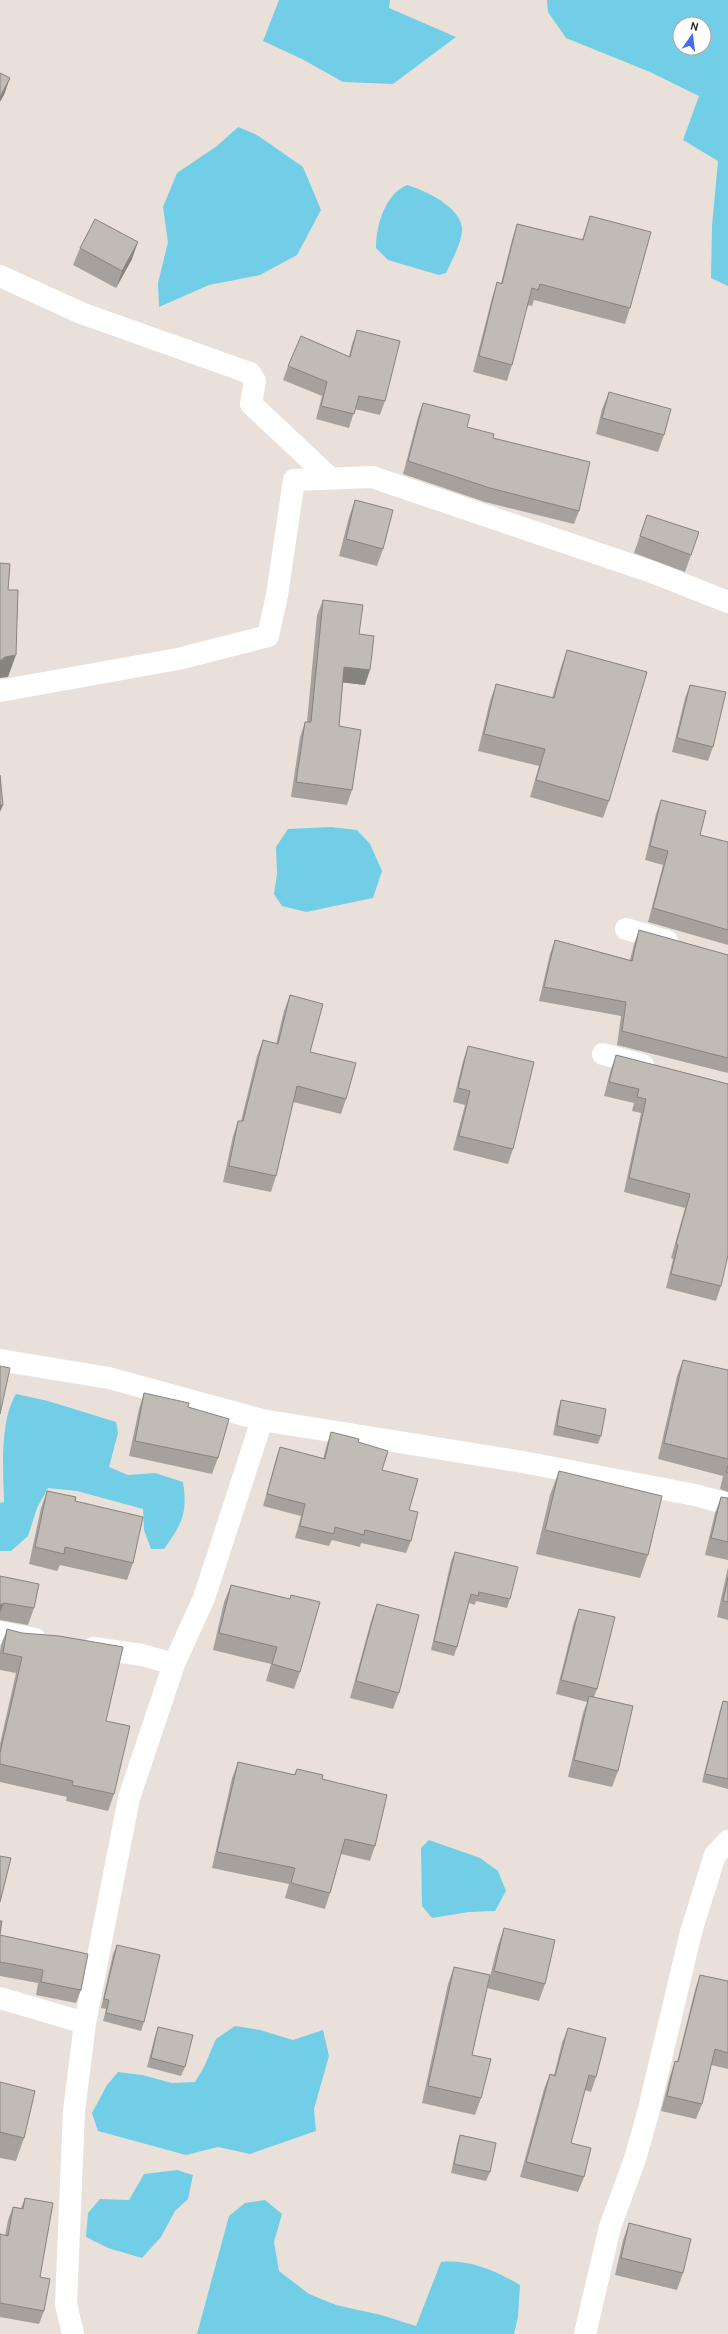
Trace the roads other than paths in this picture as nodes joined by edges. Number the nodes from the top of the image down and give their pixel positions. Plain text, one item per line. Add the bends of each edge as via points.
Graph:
1 (0, 276) edge
2 (330, 478) junction
3 (728, 602) edge
4 (0, 691) edge
5 (626, 929) dead end
6 (685, 946) edge
7 (603, 1054) dead end
8 (661, 1069) edge
9 (0, 1360) edge
10 (262, 1420) junction
11 (728, 1504) edge
12 (0, 1632) edge
13 (174, 1664) junction
14 (728, 1841) edge
15 (0, 1998) edge
16 (85, 2023) junction
17 (73, 2334) edge
18 (585, 2334) edge

1 - 2 street via 81,313 250,373 255,381 251,404
2 - 3 street via 372,478 652,572
2 - 4 street via 294,480 277,595 268,636 178,659
5 - 6 street
7 - 8 street
9 - 10 street via 109,1378
10 - 11 street via 523,1462 695,1495
10 - 13 street via 204,1598
12 - 13 street via 16,1637 142,1654
13 - 16 street via 129,1798
14 - 18 street via 715,1855 696,1917 648,2113 635,2159 610,2226
15 - 16 street
16 - 17 street via 74,2110 66,2304

